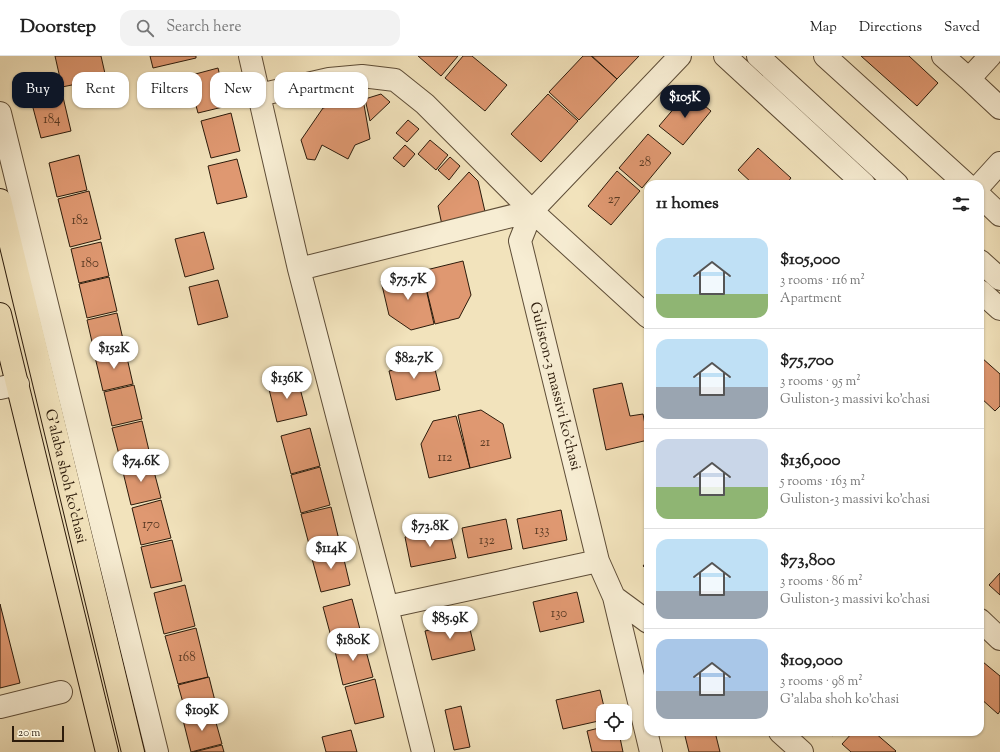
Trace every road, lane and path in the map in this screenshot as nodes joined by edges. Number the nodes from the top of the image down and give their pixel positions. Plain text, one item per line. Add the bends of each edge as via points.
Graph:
1 (250, 56) edge
2 (680, 56) edge
3 (725, 56) edge
4 (758, 56) edge
5 (825, 56) edge
6 (943, 56) edge
7 (990, 56) edge
8 (254, 72) edge
9 (969, 79) junction
10 (266, 93) edge
11 (262, 108) edge
12 (1000, 108) edge
13 (0, 113) edge
14 (1000, 163) edge
15 (860, 180) edge
16 (892, 180) edge
17 (962, 180) edge
18 (984, 181) edge
19 (0, 200) edge
20 (984, 200) edge
21 (532, 211) junction
22 (1000, 215) edge
23 (984, 265) edge
24 (299, 269) junction
25 (1000, 279) edge
26 (984, 295) edge
27 (1000, 309) edge
28 (644, 313) edge
29 (0, 314) edge
30 (9, 386) edge
31 (598, 561) junction
32 (614, 597) junction
33 (387, 606) junction
34 (644, 619) edge
35 (984, 624) edge
36 (1000, 639) edge
37 (61, 692) dead end
38 (0, 707) edge
39 (644, 723) edge
40 (647, 736) edge
41 (784, 736) edge
42 (107, 752) edge
43 (133, 752) edge
44 (158, 752) edge
45 (423, 752) edge
46 (651, 752) edge
47 (802, 752) edge

1 - 8 street
2 - 21 street
3 - 15 street
4 - 16 street
5 - 17 street
6 - 9 street
7 - 9 street
9 - 12 street
10 - 21 street via 330,79 362,76 395,80 425,104
11 - 24 street
13 - 44 street
14 - 18 street
19 - 43 main road, G'alaba shoh ko'chasi
20 - 22 street
21 - 24 street
21 - 28 street
21 - 31 street, Guliston-3 massivi ko'chasi via 520,241
23 - 25 street
24 - 33 street
26 - 27 street
29 - 30 main road, G'alaba shoh ko'chasi
30 - 42 main road, G'alaba shoh ko'chasi
31 - 32 street, Guliston-3 massivi ko'chasi
31 - 33 street
32 - 34 street, Guliston-3 massivi ko'chasi
32 - 39 street, Guliston-3 massivi ko'chasi
33 - 45 street
35 - 36 street
37 - 38 street
40 - 46 street, Guliston-3 massivi ko'chasi
41 - 47 street

